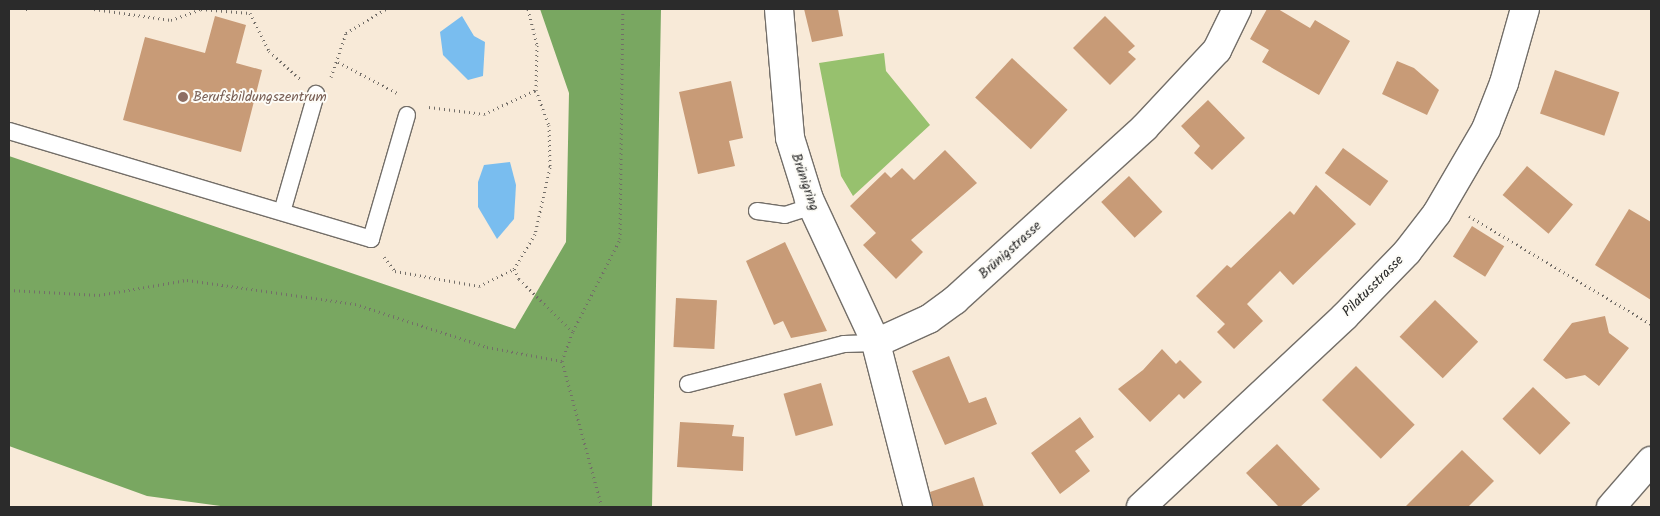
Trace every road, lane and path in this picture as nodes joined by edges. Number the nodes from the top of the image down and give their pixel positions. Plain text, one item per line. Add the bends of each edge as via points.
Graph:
1 (94, 9) edge
2 (386, 9) edge
3 (528, 9) edge
4 (623, 9) edge
5 (779, 9) edge
6 (1236, 9) edge
7 (1524, 9) edge
8 (338, 62) junction
9 (536, 90) junction
10 (316, 94) junction
11 (403, 97) dead end
12 (423, 106) dead end
13 (407, 114) dead end
14 (9, 132) edge
15 (1445, 202) junction
16 (812, 206) junction
17 (757, 211) dead end
18 (282, 212) junction
19 (370, 239) junction
20 (514, 269) junction
21 (9, 290) edge
22 (1651, 324) edge
23 (572, 331) junction
24 (876, 343) junction
25 (562, 361) junction
26 (688, 384) dead end
27 (1651, 461) edge
28 (602, 507) edge
29 (918, 507) edge
30 (1141, 507) edge
31 (1611, 507) edge

1 - 10 path via 171,20 201,9 250,13 269,51
2 - 8 path via 346,33
3 - 9 path via 538,45
4 - 23 path via 620,239
5 - 16 street, Brünigring via 790,138
6 - 24 street, Brünigstrasse via 1218,50 1144,128 955,300 928,319
7 - 15 street, Pilatusstrasse via 1504,83 1486,129
8 - 10 path via 335,72
8 - 11 path
9 - 12 path via 484,114
9 - 20 path via 549,125 550,166 534,234
10 - 18 lane
13 - 19 lane
14 - 18 lane
15 - 22 path
15 - 30 street, Pilatusstrasse via 1407,252 1344,317
16 - 17 lane via 786,215
16 - 24 street, Brünigring
18 - 19 lane
19 - 20 path via 395,271 479,286
20 - 23 path via 519,279
21 - 25 path via 99,295 187,280 355,304 487,347
23 - 25 path
24 - 26 lane via 844,344
24 - 29 street
25 - 28 path
27 - 31 street

